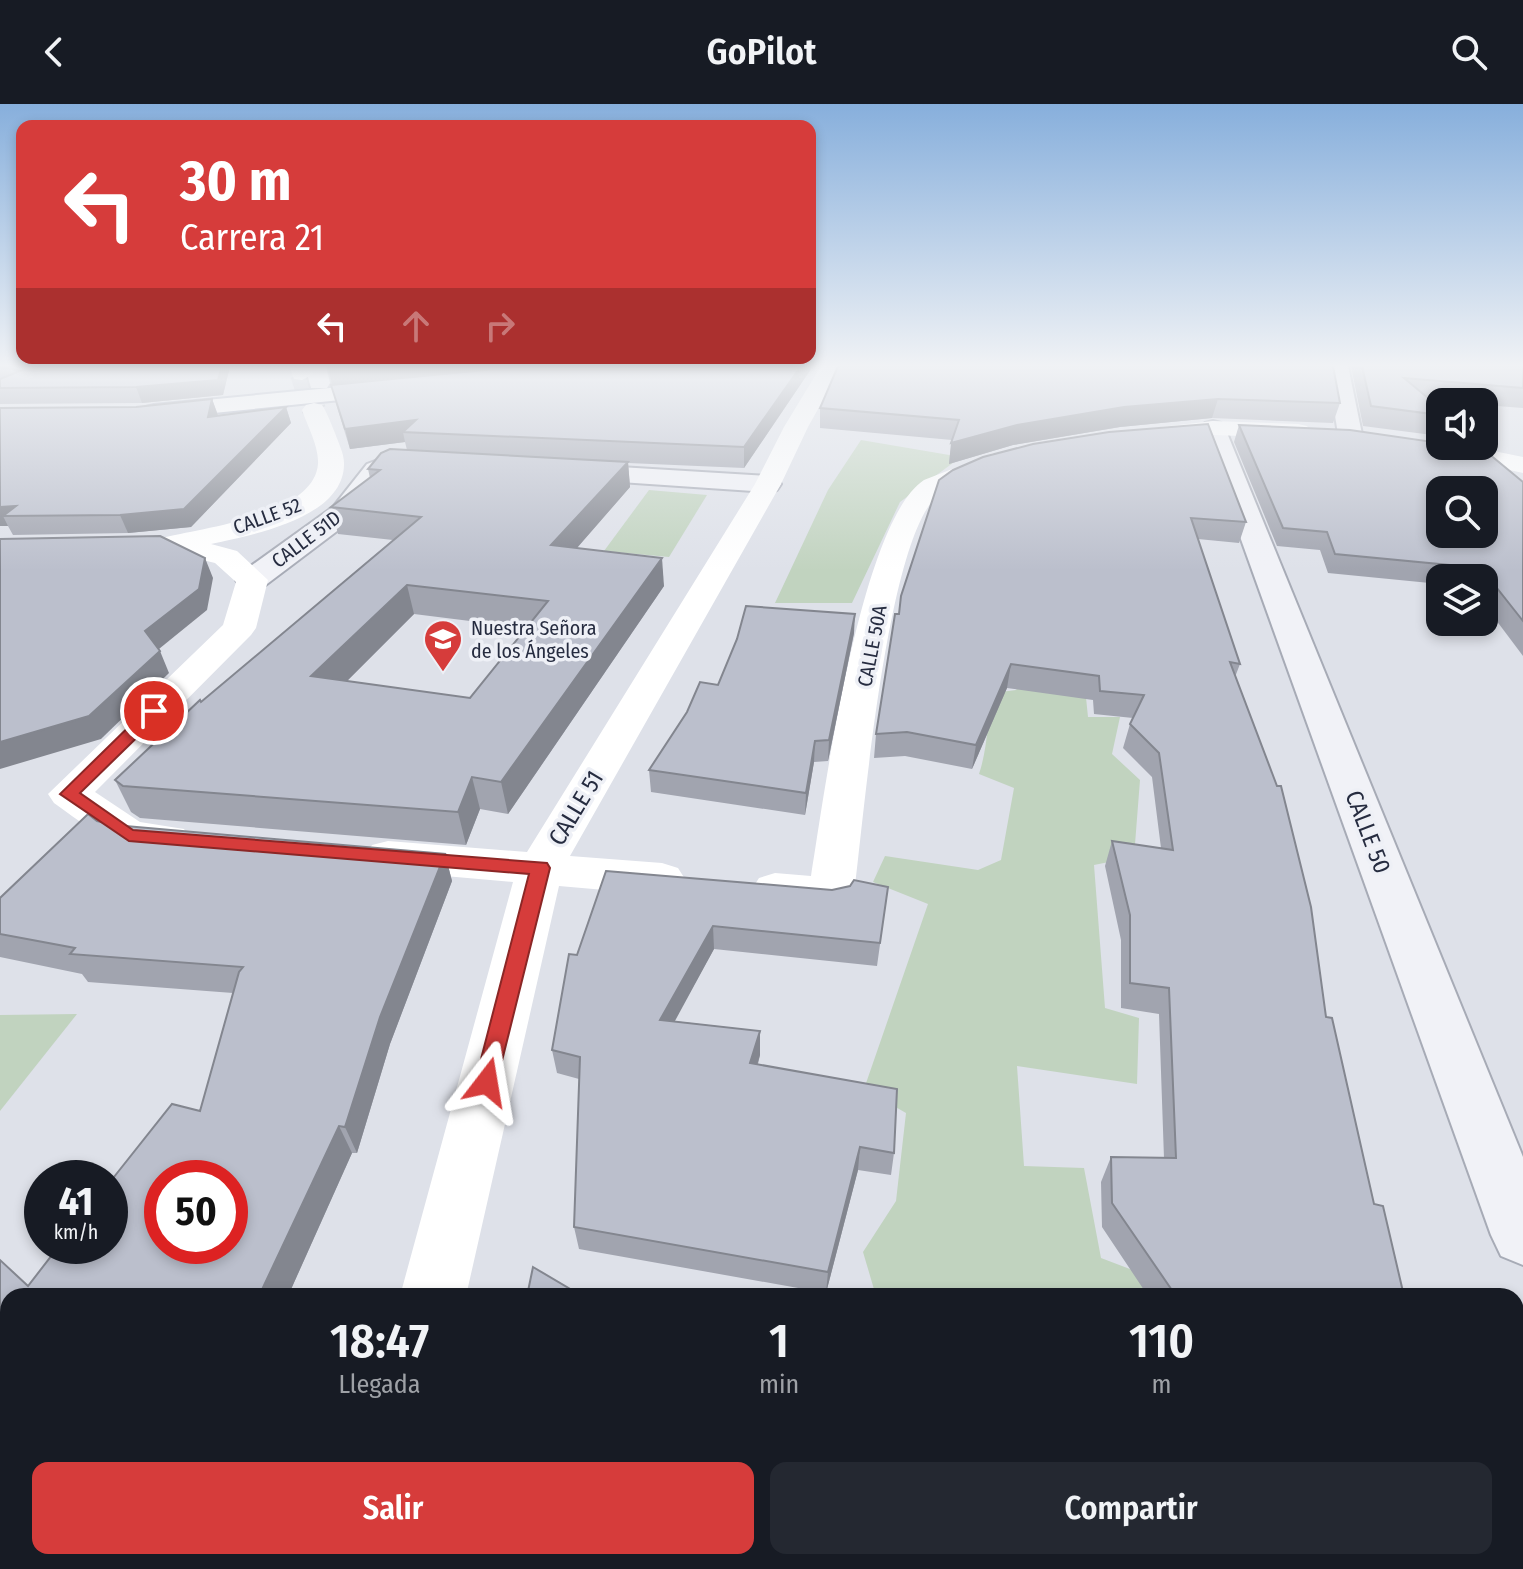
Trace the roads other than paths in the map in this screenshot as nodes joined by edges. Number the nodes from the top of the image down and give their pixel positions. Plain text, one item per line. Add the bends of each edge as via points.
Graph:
1 (324, 434) tunnel mouth
2 (792, 434) edge
3 (1153, 434) edge
4 (1215, 434) edge
5 (1353, 434) edge
6 (1128, 437) edge
7 (1378, 438) edge
8 (1407, 442) edge
9 (1010, 457) edge
10 (456, 465) edge
11 (1521, 465) edge
12 (550, 471) edge
13 (768, 484) junction
14 (247, 527) junction
15 (239, 568) junction
16 (208, 842) edge
17 (350, 853) edge
18 (540, 868) junction
19 (1523, 1235) edge
20 (435, 1288) edge

1 - 14 main road, CALLE 52 via 331,464 325,487 301,507
2 - 13 main road, CALLE 51
3 - 6 main road
4 - 19 street, CALLE 50
5 - 7 main road
8 - 11 main road
9 - 18 main road, CALLE 50A via 964,471 926,492 908,514 876,615 831,894
10 - 15 street, CALLE 51D via 391,463 376,470 343,513
12 - 13 street
13 - 18 main road, CALLE 51
14 - 15 main road
14 - 15 main road, CALLE 52 via 158,544
15 - 16 main road, CALLE 51D via 239,628 69,794 129,835
17 - 18 main road
18 - 20 main road, CALLE 51

